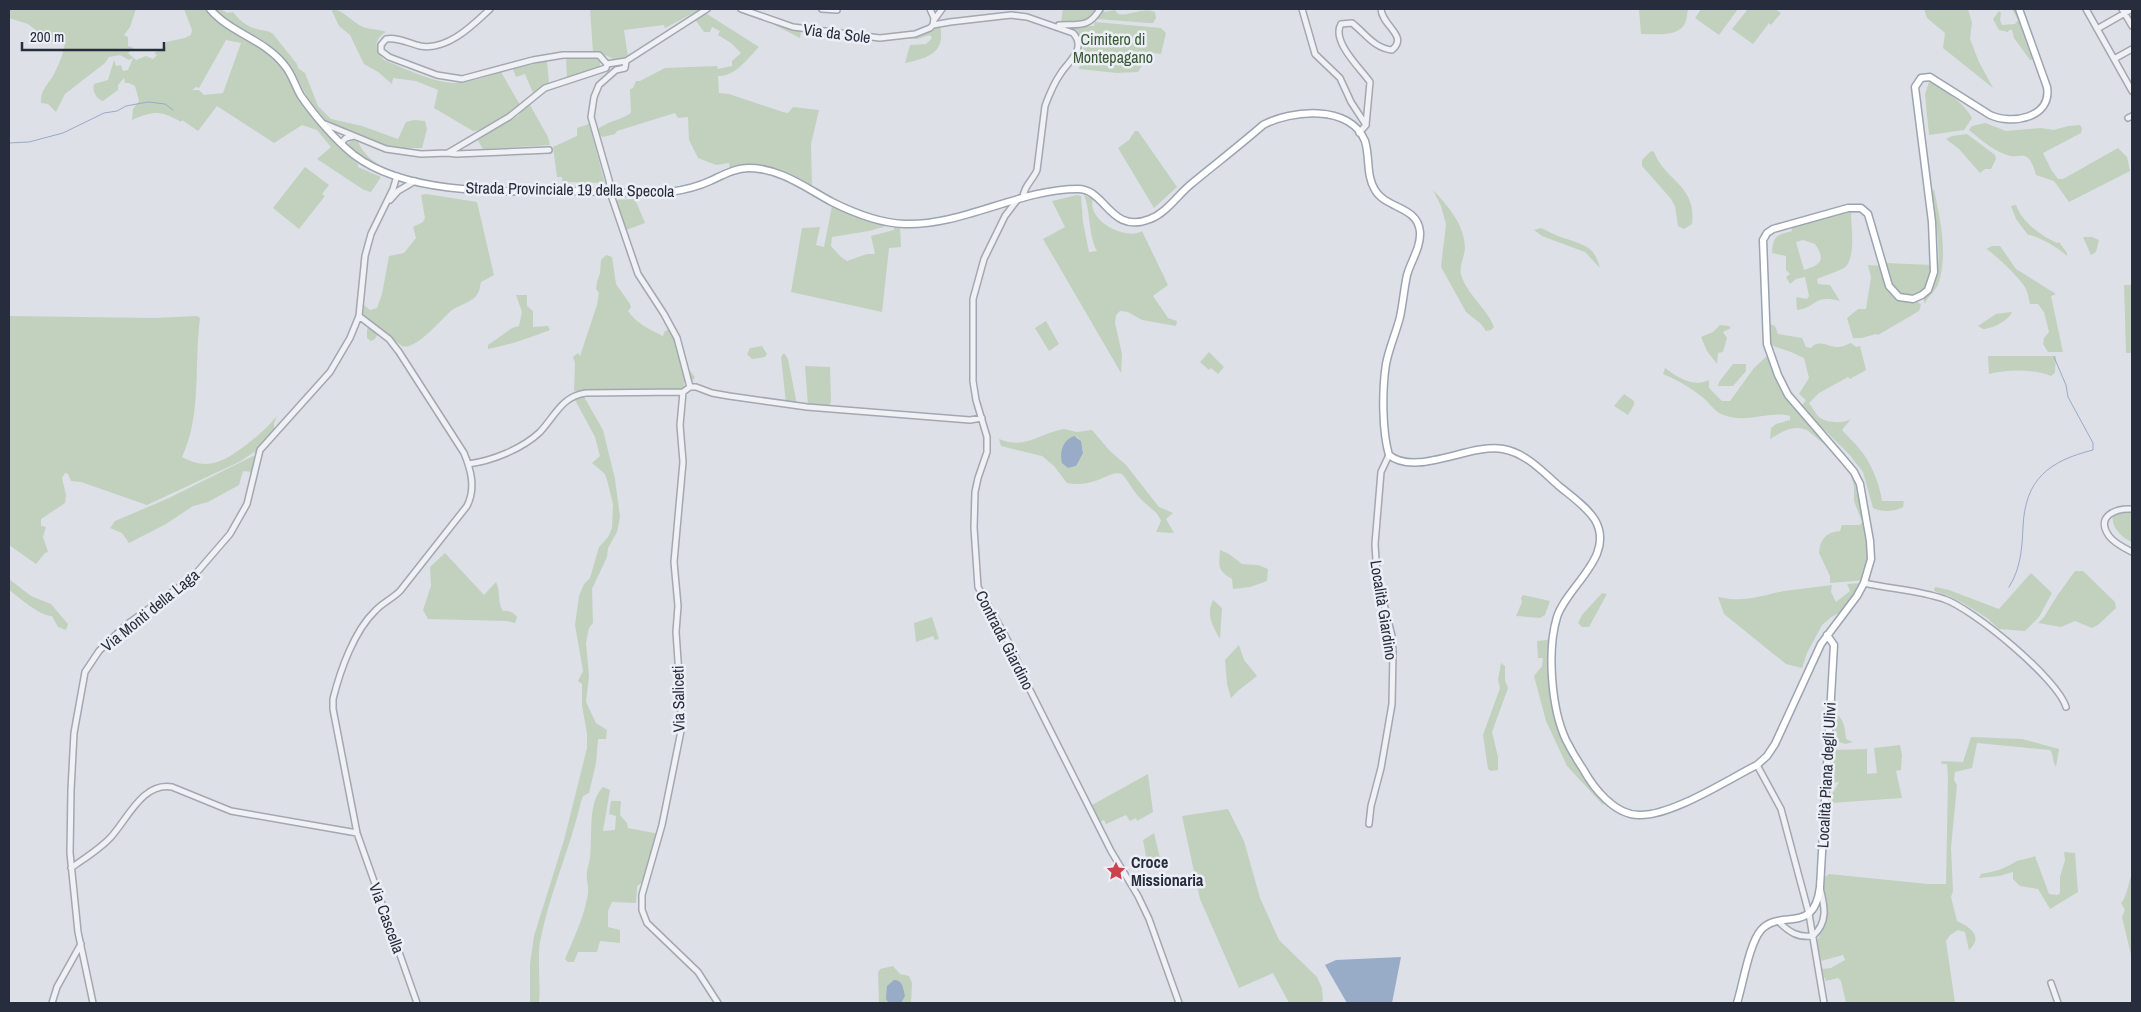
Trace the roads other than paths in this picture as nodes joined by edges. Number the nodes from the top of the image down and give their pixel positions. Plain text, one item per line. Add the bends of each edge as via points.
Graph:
1 (210, 9) edge
2 (490, 9) edge
3 (707, 9) edge
4 (741, 9) edge
5 (822, 9) edge
6 (930, 9) edge
7 (942, 9) edge
8 (1100, 9) edge
9 (1302, 9) edge
10 (1381, 9) edge
11 (2019, 9) edge
12 (2086, 9) edge
13 (2132, 9) edge
14 (837, 10) dead end
15 (2123, 11) edge
16 (934, 23) junction
17 (1056, 25) junction
18 (2132, 26) edge
19 (2097, 29) junction
20 (2132, 49) edge
21 (2114, 59) junction
22 (626, 61) junction
23 (607, 64) junction
24 (2132, 90) edge
25 (324, 124) junction
26 (1366, 125) junction
27 (1359, 133) junction
28 (354, 136) junction
29 (339, 141) junction
30 (549, 150) dead end
31 (448, 153) junction
32 (397, 176) junction
33 (415, 180) junction
34 (612, 192) junction
35 (1021, 198) junction
36 (384, 205) junction
37 (358, 316) junction
38 (690, 387) junction
39 (683, 392) junction
40 (982, 418) junction
41 (1389, 455) junction
42 (468, 464) junction
43 (2132, 509) edge
44 (2132, 552) edge
45 (1864, 583) junction
46 (1828, 635) junction
47 (2066, 707) dead end
48 (1757, 764) junction
49 (1369, 824) dead end
50 (357, 833) junction
51 (71, 868) junction
52 (1820, 887) junction
53 (1809, 914) junction
54 (1779, 922) junction
55 (1813, 936) junction
56 (81, 944) junction
57 (2051, 983) dead end
58 (52, 1003) edge
59 (93, 1003) edge
60 (417, 1003) edge
61 (718, 1003) edge
62 (1179, 1003) edge
63 (1737, 1003) edge
64 (1824, 1003) edge
65 (2058, 1003) edge

1 - 25 main road, Strada Provinciale 19 della Specola via 286,66 301,95
2 - 23 street via 445,43 421,46 394,38 386,39 381,45 382,51 397,60 453,78 475,77 563,55 599,55
3 - 22 street
4 - 16 street, Via da Sole via 793,27 880,38 914,34
5 - 14 street
6 - 16 street
7 - 16 street
8 - 17 street via 1093,20
9 - 26 street via 1315,54 1340,78
10 - 26 street via 1382,18 1398,40 1392,50 1374,44 1352,23 1342,24 1339,28 1341,43 1370,82
11 - 45 main road via 2047,87 2048,96 2041,109 2021,118 1999,118 1929,77 1918,81 1915,92 1933,241 1934,272 1928,290 1913,299 1904,299 1889,286 1868,214 1861,208 1848,208 1774,229 1763,240 1767,344 1788,395 1854,472 1860,484 1871,559
12 - 19 street
13 - 15 street
15 - 18 street
15 - 19 street
16 - 17 street, Via da Sole via 1011,15
17 - 35 street, Contrada Giardino via 1074,33 1079,45 1060,73 1045,106 1037,170
19 - 21 street
20 - 21 street
21 - 24 street
22 - 23 street
22 - 34 street via 625,68 616,70 600,85 592,107 591,117
23 - 31 street via 596,73 545,88 509,117
25 - 28 street
25 - 29 main road, Strada Provinciale 19 della Specola
26 - 27 street
27 - 35 main road, Strada Provinciale 19 della Specola via 1351,124 1329,115 1295,115 1272,120 1167,208 1144,221 1118,218 1087,190
27 - 41 main road via 1367,149 1375,191 1408,212 1420,230 1386,363 1385,429
28 - 29 street via 342,134
28 - 31 street via 386,149
29 - 32 main road, Strada Provinciale 19 della Specola via 364,162
30 - 31 street
32 - 33 main road, Strada Provinciale 19 della Specola
32 - 36 street, Via Monti della Laga
33 - 34 main road, Strada Provinciale 19 della Specola via 484,191
33 - 36 street, Via Monti della Laga
34 - 35 main road, Strada Provinciale 19 della Specola via 670,192 696,186 734,170 756,168 786,177 856,212 905,224 974,212
34 - 38 street via 638,274 677,338
35 - 40 street, Contrada Giardino via 1005,216 984,259 973,299 973,380
36 - 37 street, Via Monti della Laga via 365,256
37 - 42 street, Via Cascella via 389,339
37 - 51 street, Via Monti della Laga via 350,338 330,372 260,450 248,504 230,534 192,578 126,625 87,666 73,742
38 - 39 street
38 - 40 street via 807,407 970,420
39 - 42 street via 576,394 559,408 539,433 521,445 487,460
39 - 61 street, Via Saliceti via 680,426 683,462 674,562 681,731 662,825 641,904 648,923 698,972
40 - 62 street, Contrada Giardino via 987,452 975,492 978,587 1111,852 1138,896
41 - 48 main road via 1399,461 1424,462 1490,448 1513,452 1531,462 1595,519 1600,535 1598,553 1558,615 1552,671 1565,738 1588,779 1607,800 1621,810 1638,815 1656,814
41 - 49 street, Località Giardino via 1381,472 1374,544 1377,576 1392,636 1392,704
42 - 50 street, Via Cascella via 472,496 467,506 400,591 376,609 360,628 336,689 333,709
43 - 44 street via 2112,511 2105,524 2109,536
45 - 46 main road
45 - 47 street via 1944,599 1987,624 2050,683 2064,699
46 - 48 main road via 1775,744
46 - 52 main road, Località Piana degli Ulivi via 1834,645
48 - 53 street, Località Piana degli Ulivi via 1781,809
50 - 51 street via 231,811 162,786 150,792 131,810 102,846
50 - 60 street, Via Cascella
51 - 56 street, Via Monti della Laga
52 - 53 main road, Località Piana degli Ulivi via 1817,905
52 - 55 street via 1824,920
53 - 54 main road
53 - 55 street
54 - 55 street via 1793,934
54 - 63 main road via 1761,930 1750,953
55 - 64 street
56 - 58 street via 57,987
56 - 59 street, Via Monti della Laga
57 - 65 street

